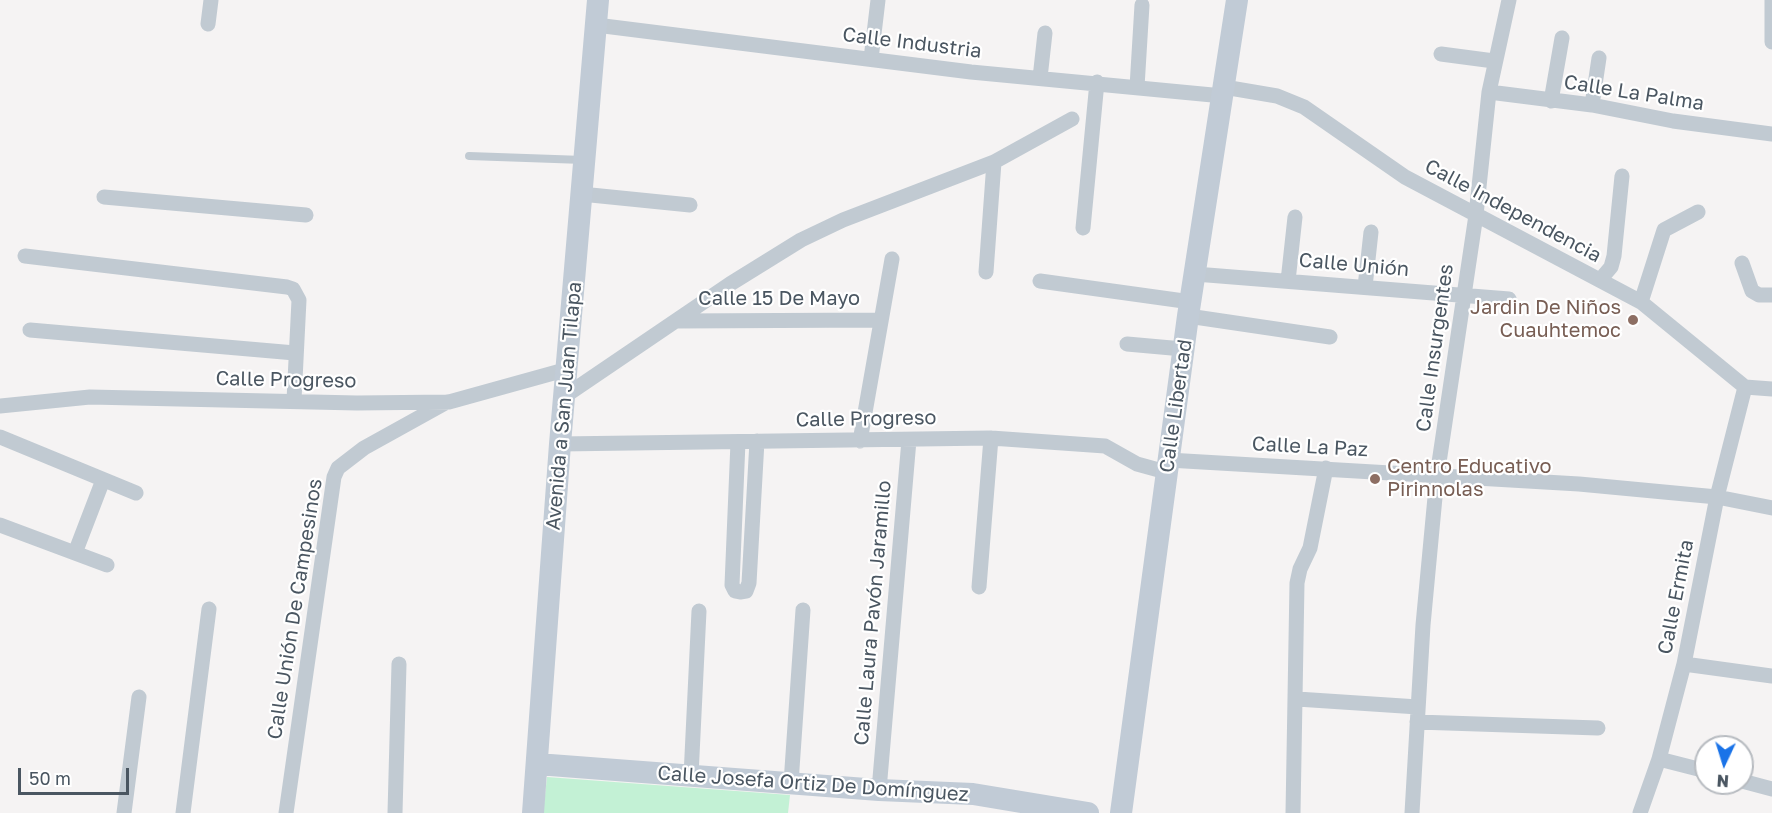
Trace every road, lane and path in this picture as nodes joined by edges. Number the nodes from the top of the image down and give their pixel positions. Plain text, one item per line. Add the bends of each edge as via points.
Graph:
1 (211, 0) edge
2 (598, 0) edge
3 (878, 0) edge
4 (1237, 0) edge
5 (1509, 0) edge
6 (1772, 0) edge
7 (1142, 5) dead end
8 (208, 24) dead end
9 (596, 25) junction
10 (1045, 33) dead end
11 (1563, 38) dead end
12 (1772, 42) edge
13 (1441, 54) dead end
14 (1599, 58) dead end
15 (872, 59) junction
16 (1494, 61) junction
17 (1040, 78) junction
18 (1097, 82) junction
19 (1137, 87) junction
20 (1223, 92) junction
21 (1489, 92) junction
22 (1551, 101) junction
23 (1592, 105) junction
24 (1072, 119) dead end
25 (1772, 134) edge
26 (469, 156) dead end
27 (585, 160) junction
28 (994, 162) junction
29 (1622, 176) dead end
30 (581, 194) junction
31 (104, 197) dead end
32 (690, 205) dead end
33 (1698, 212) dead end
34 (306, 215) dead end
35 (1476, 215) junction
36 (1295, 217) dead end
37 (1083, 228) dead end
38 (1371, 232) dead end
39 (25, 256) dead end
40 (892, 259) dead end
41 (1742, 263) dead end
42 (986, 272) dead end
43 (1195, 274) junction
44 (1600, 280) junction
45 (1041, 281) dead end
46 (1288, 281) junction
47 (1365, 287) junction
48 (1772, 295) edge
49 (1464, 296) junction
50 (1509, 299) dead end
51 (1641, 302) junction
52 (1190, 309) junction
53 (881, 320) junction
54 (677, 321) junction
55 (30, 330) dead end
56 (1330, 337) dead end
57 (1127, 344) dead end
58 (1184, 349) junction
59 (295, 353) junction
60 (568, 369) junction
61 (1745, 387) junction
62 (1772, 389) edge
63 (565, 396) junction
64 (294, 400) junction
65 (449, 402) junction
66 (0, 406) edge
67 (0, 437) edge
68 (991, 438) junction
69 (909, 440) junction
70 (757, 441) junction
71 (860, 441) junction
72 (738, 442) junction
73 (560, 444) junction
74 (1167, 466) junction
75 (1326, 468) junction
76 (738, 470) junction
77 (756, 471) junction
78 (1437, 476) junction
79 (103, 480) junction
80 (136, 493) dead end
81 (1717, 497) junction
82 (1772, 507) edge
83 (0, 525) edge
84 (75, 553) junction
85 (107, 565) dead end
86 (979, 587) dead end
87 (209, 609) dead end
88 (803, 610) dead end
89 (699, 611) dead end
90 (399, 664) dead end
91 (1684, 664) junction
92 (1772, 675) edge
93 (139, 697) dead end
94 (1297, 699) junction
95 (1418, 715) junction
96 (1598, 728) dead end
97 (1659, 759) junction
98 (537, 764) junction
99 (1694, 768) edge
100 (691, 776) junction
101 (791, 783) junction
102 (1754, 784) edge
103 (1772, 789) edge
104 (879, 790) junction
105 (124, 813) edge
106 (183, 813) edge
107 (286, 813) edge
108 (395, 813) edge
109 (533, 813) edge
110 (1088, 813) edge
111 (1121, 813) edge
112 (1293, 813) edge
113 (1412, 813) edge
114 (1640, 813) edge

1 - 8 street
2 - 9 main road, Avenida a San Juan Tilapa
3 - 15 street
4 - 20 main road, Calle Libertad
5 - 16 street, Calle Insurgentes
6 - 12 street
7 - 19 street
9 - 15 street, Calle Industria
9 - 27 main road, Avenida a San Juan Tilapa
10 - 17 street
11 - 22 street
13 - 16 street
14 - 23 street
15 - 17 street, Calle Industria
16 - 21 street, Calle Insurgentes
17 - 18 street, Calle Industria
18 - 19 street, Calle Industria
18 - 37 street
19 - 20 street, Calle Industria
20 - 35 street, Calle Independencia via 1277,96 1304,107 1405,177
20 - 43 main road, Calle Libertad
21 - 22 street, Calle La Palma
21 - 35 street, Calle Insurgentes
22 - 23 street, Calle La Palma
23 - 25 street, Calle La Palma
24 - 28 street
26 - 27 lane
27 - 30 main road, Avenida a San Juan Tilapa
28 - 42 street
28 - 54 street via 822,229 759,265
29 - 44 street via 1614,256
30 - 32 street
30 - 60 main road, Avenida a San Juan Tilapa
31 - 34 street
33 - 51 street via 1664,230
35 - 44 street, Calle Independencia
35 - 49 street, Calle Insurgentes
36 - 46 street
38 - 47 street
39 - 59 street via 287,287 299,300
40 - 53 street
41 - 48 street via 1752,291
43 - 46 street, Calle Unión
43 - 52 main road, Calle Libertad
44 - 51 street, Calle Independencia
45 - 52 street
46 - 47 street, Calle Unión
47 - 49 street, Calle Unión
49 - 50 street, Calle Unión
49 - 78 street, Calle Insurgentes
51 - 61 street, Calle Independencia
52 - 56 street
52 - 58 main road, Calle Libertad
53 - 54 street, Calle 15 De Mayo
53 - 71 street
54 - 63 street
55 - 59 street
57 - 58 street
58 - 74 main road, Calle Libertad
59 - 64 street
60 - 63 main road, Avenida a San Juan Tilapa
60 - 65 street, Calle Progreso
61 - 62 street
61 - 81 street, Calle Ermita
63 - 73 main road, Avenida a San Juan Tilapa
64 - 65 street, Calle Progreso
64 - 66 street, Calle Progreso via 90,397
65 - 107 street, Calle Unión De Campesinos via 364,448 338,468 334,477
67 - 79 street
68 - 69 street, Calle Progreso
68 - 74 street, Calle Progreso via 1105,446 1137,464
68 - 86 street
69 - 71 street, Calle Progreso
69 - 104 street, Calle Laura Pavón Jaramillo
70 - 71 street, Calle Progreso
70 - 72 street, Calle Progreso
70 - 77 street
72 - 73 street, Calle Progreso
72 - 76 street
73 - 98 main road, Avenida a San Juan Tilapa
74 - 75 street, Calle La Paz
74 - 111 main road, Calle Libertad
75 - 78 street, Calle La Paz
75 - 94 street via 1310,548 1298,583
76 - 77 street
76 - 77 street via 732,585 740,592 746,591 749,583
78 - 81 street, Calle La Paz
78 - 95 street, Calle Insurgentes
79 - 80 street
79 - 84 street
81 - 82 street, Calle La Paz
81 - 91 street, Calle Ermita
83 - 84 street
84 - 85 street
87 - 106 street
88 - 101 street
89 - 100 street
90 - 108 street
91 - 92 street
91 - 97 street, Calle Ermita
93 - 105 street
94 - 95 street
94 - 112 street
95 - 96 street
95 - 113 street, Calle Insurgentes
97 - 99 street
97 - 114 street, Calle Ermita
98 - 100 main road, Calle Josefa Ortiz De Domínguez
98 - 109 main road, Avenida a San Juan Tilapa
100 - 101 main road, Calle Josefa Ortiz De Domínguez
101 - 104 main road, Calle Josefa Ortiz De Domínguez
102 - 103 street
104 - 110 main road, Calle Josefa Ortiz De Domínguez via 996,796

